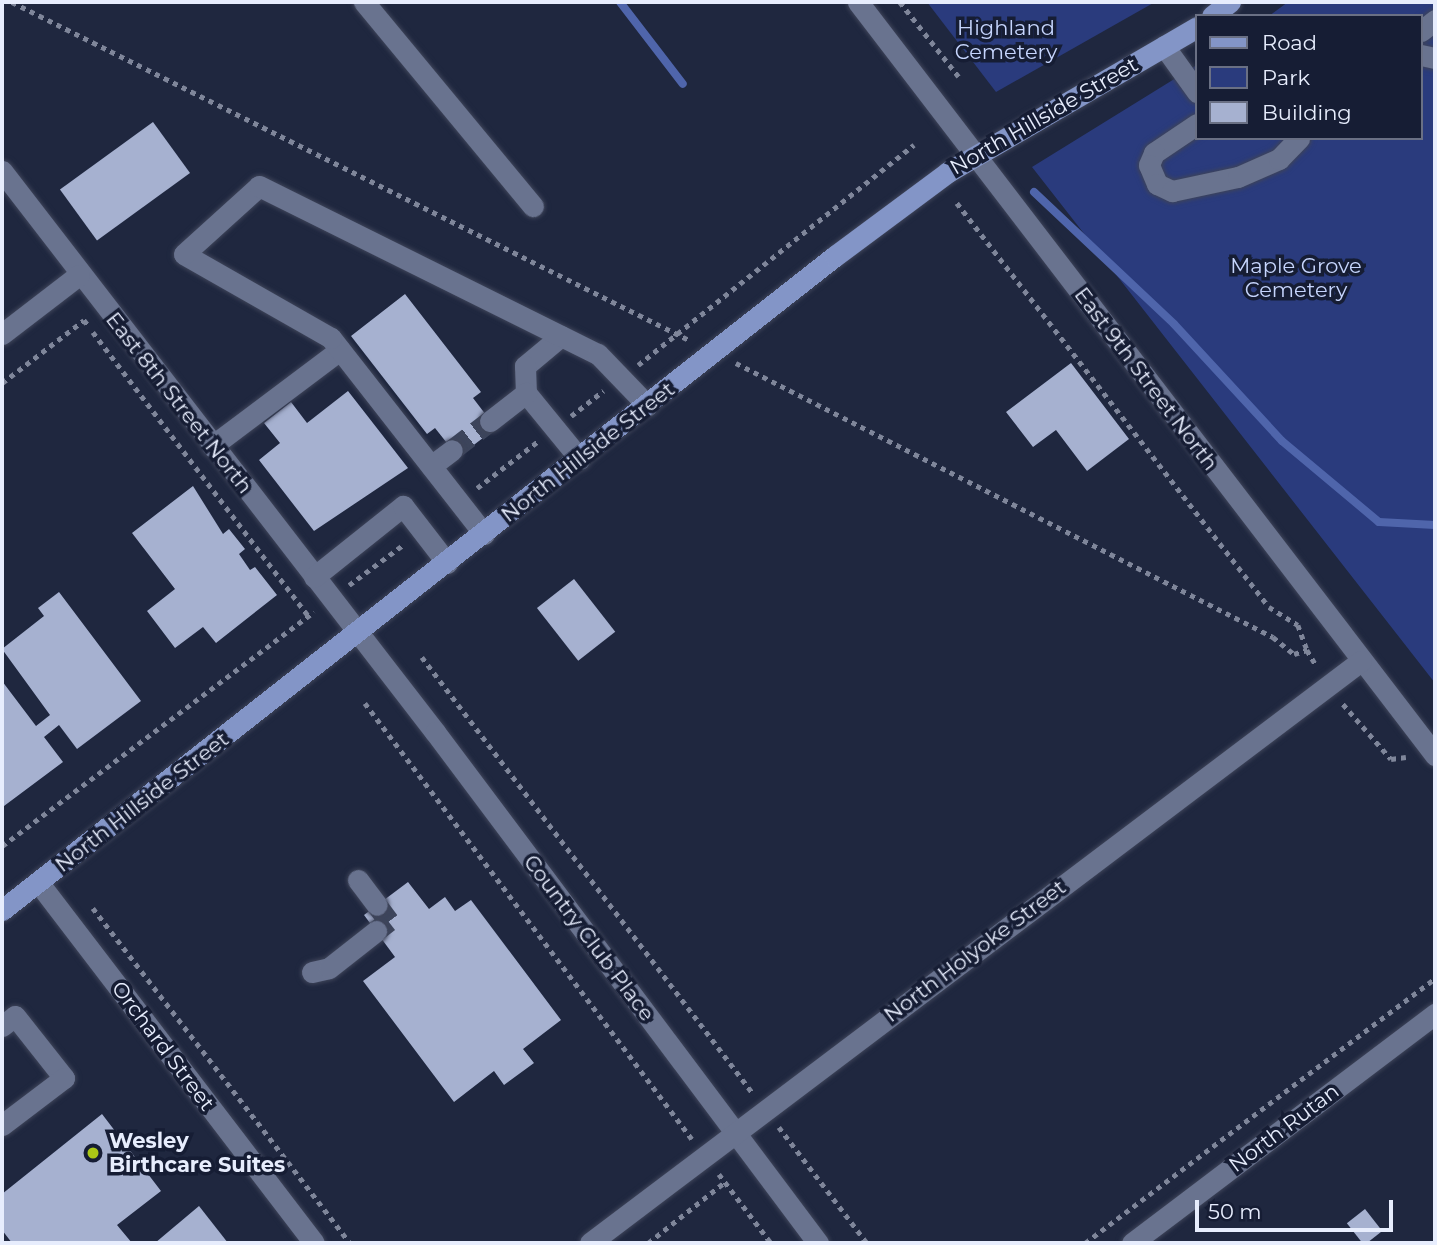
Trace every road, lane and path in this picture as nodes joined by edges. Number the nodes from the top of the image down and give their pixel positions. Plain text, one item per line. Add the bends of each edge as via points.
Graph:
1 (12, 2) edge
2 (364, 2) edge
3 (858, 2) edge
4 (900, 2) edge
5 (1230, 2) edge
6 (1215, 14) edge
7 (1196, 28) edge
8 (1164, 46) junction
9 (959, 77) dead end
10 (1196, 91) edge
11 (1196, 125) edge
12 (1297, 140) edge
13 (975, 155) junction
14 (2, 171) edge
15 (957, 204) dead end
16 (533, 206) dead end
17 (79, 275) junction
18 (2, 334) edge
19 (561, 336) junction
20 (340, 350) junction
21 (714, 352) junction
22 (2, 383) edge
23 (526, 393) junction
24 (647, 405) junction
25 (490, 421) tunnel mouth
26 (212, 446) junction
27 (452, 450) tunnel mouth
28 (580, 458) junction
29 (431, 466) junction
30 (484, 534) junction
31 (447, 563) junction
32 (314, 577) junction
33 (308, 615) dead end
34 (358, 634) junction
35 (1307, 650) junction
36 (422, 657) dead end
37 (1361, 661) junction
38 (1316, 665) dead end
39 (1336, 695) dead end
40 (365, 703) dead end
41 (1435, 755) edge
42 (1406, 757) dead end
43 (358, 880) dead end
44 (38, 882) junction
45 (377, 905) tunnel mouth
46 (93, 908) dead end
47 (2, 910) edge
48 (376, 931) dead end
49 (313, 972) dead end
50 (1435, 978) edge
51 (1435, 1014) edge
52 (2, 1026) edge
53 (766, 1110) junction
54 (2, 1125) edge
55 (736, 1134) junction
56 (706, 1157) junction
57 (725, 1182) junction
58 (314, 1243) edge
59 (350, 1243) edge
60 (590, 1243) edge
61 (648, 1243) edge
62 (771, 1243) edge
63 (818, 1243) edge
64 (867, 1243) edge
65 (1085, 1243) edge
66 (1132, 1243) edge

1 - 21 path
2 - 16 street
3 - 13 street, East 9th Street North
4 - 9 path
5 - 6 main road
7 - 8 main road, North Hillside Street
8 - 10 street
8 - 13 main road, North Hillside Street
11 - 12 street via 1154,153 1149,165 1157,184 1172,191 1238,177 1279,159
13 - 21 main road, North Hillside Street
13 - 37 street, East 9th Street North
14 - 17 street, East 8th Street North
15 - 35 path via 1269,607 1298,625
17 - 18 street
17 - 26 street, East 8th Street North
19 - 20 street via 259,186 184,254 331,338
19 - 23 street via 525,366
19 - 24 street via 598,354
20 - 26 street
20 - 29 street
21 - 24 main road, North Hillside Street
21 - 35 path via 1273,638 1294,654
22 - 33 path via 84,320
23 - 25 street
23 - 28 street
24 - 28 main road, North Hillside Street
26 - 32 street, East 8th Street North
27 - 29 street
28 - 30 main road, North Hillside Street
29 - 30 street
30 - 31 main road, North Hillside Street
31 - 32 street via 403,506
31 - 34 main road, North Hillside Street
32 - 34 street, East 8th Street North
34 - 44 main road, North Hillside Street
34 - 55 street, Country Club Place
35 - 38 path
36 - 53 path
37 - 41 street, East 9th Street North
37 - 53 street, North Holyoke Street
39 - 42 path via 1391,759
40 - 56 path
43 - 45 street
44 - 47 main road, North Hillside Street
44 - 58 street, Orchard Street
46 - 59 path
48 - 49 street via 329,968
50 - 65 path
51 - 66 street, North Rutan
52 - 54 street via 15,1016 64,1078
53 - 55 street, North Holyoke Street
53 - 64 path
55 - 56 street, North Holyoke Street
55 - 63 street, Country Club Place
56 - 57 path
56 - 60 street, North Holyoke Street
57 - 61 path
57 - 62 path

